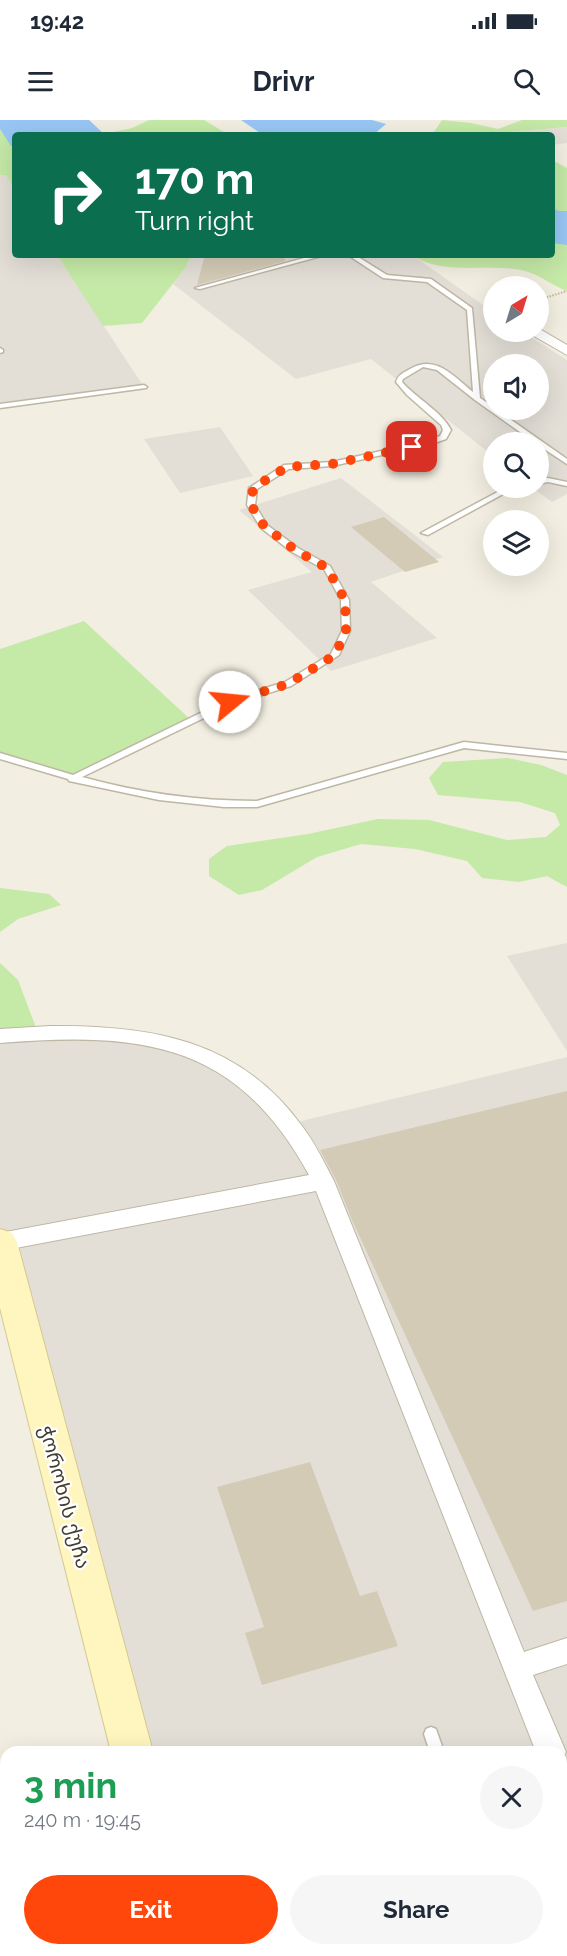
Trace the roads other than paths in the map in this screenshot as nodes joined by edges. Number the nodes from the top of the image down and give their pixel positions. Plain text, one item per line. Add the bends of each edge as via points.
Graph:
1 (311, 258) edge
2 (356, 258) edge
3 (198, 288) dead end
4 (549, 340) edge
5 (567, 351) edge
6 (144, 387) dead end
7 (477, 399) junction
8 (0, 406) edge
9 (567, 462) edge
10 (549, 480) edge
11 (567, 484) edge
12 (491, 498) edge
13 (425, 532) dead end
14 (0, 756) edge
15 (567, 756) edge
16 (72, 779) junction
17 (0, 1036) edge
18 (323, 1181) junction
19 (0, 1242) edge
20 (567, 1651) edge
21 (516, 1667) junction
22 (431, 1734) dead end
23 (130, 1746) edge
24 (435, 1746) edge
25 (549, 1746) edge

1 - 3 lane
2 - 7 lane via 389,278 429,280 470,309
4 - 5 street
6 - 8 lane
7 - 9 lane
7 - 16 lane via 439,368 422,365 399,382 444,424 447,430 443,437 332,464 287,467 253,488 251,505 264,526 327,568 345,600 346,631 335,655 288,684 230,702
10 - 11 lane
12 - 13 lane
14 - 16 lane
15 - 16 lane via 464,744 257,804 185,802
17 - 18 street via 123,1036 164,1042 207,1056 247,1084 289,1124
18 - 19 street
18 - 21 street
19 - 23 street, ჭოროხის ქუჩა
20 - 21 street
21 - 25 street
22 - 24 lane

